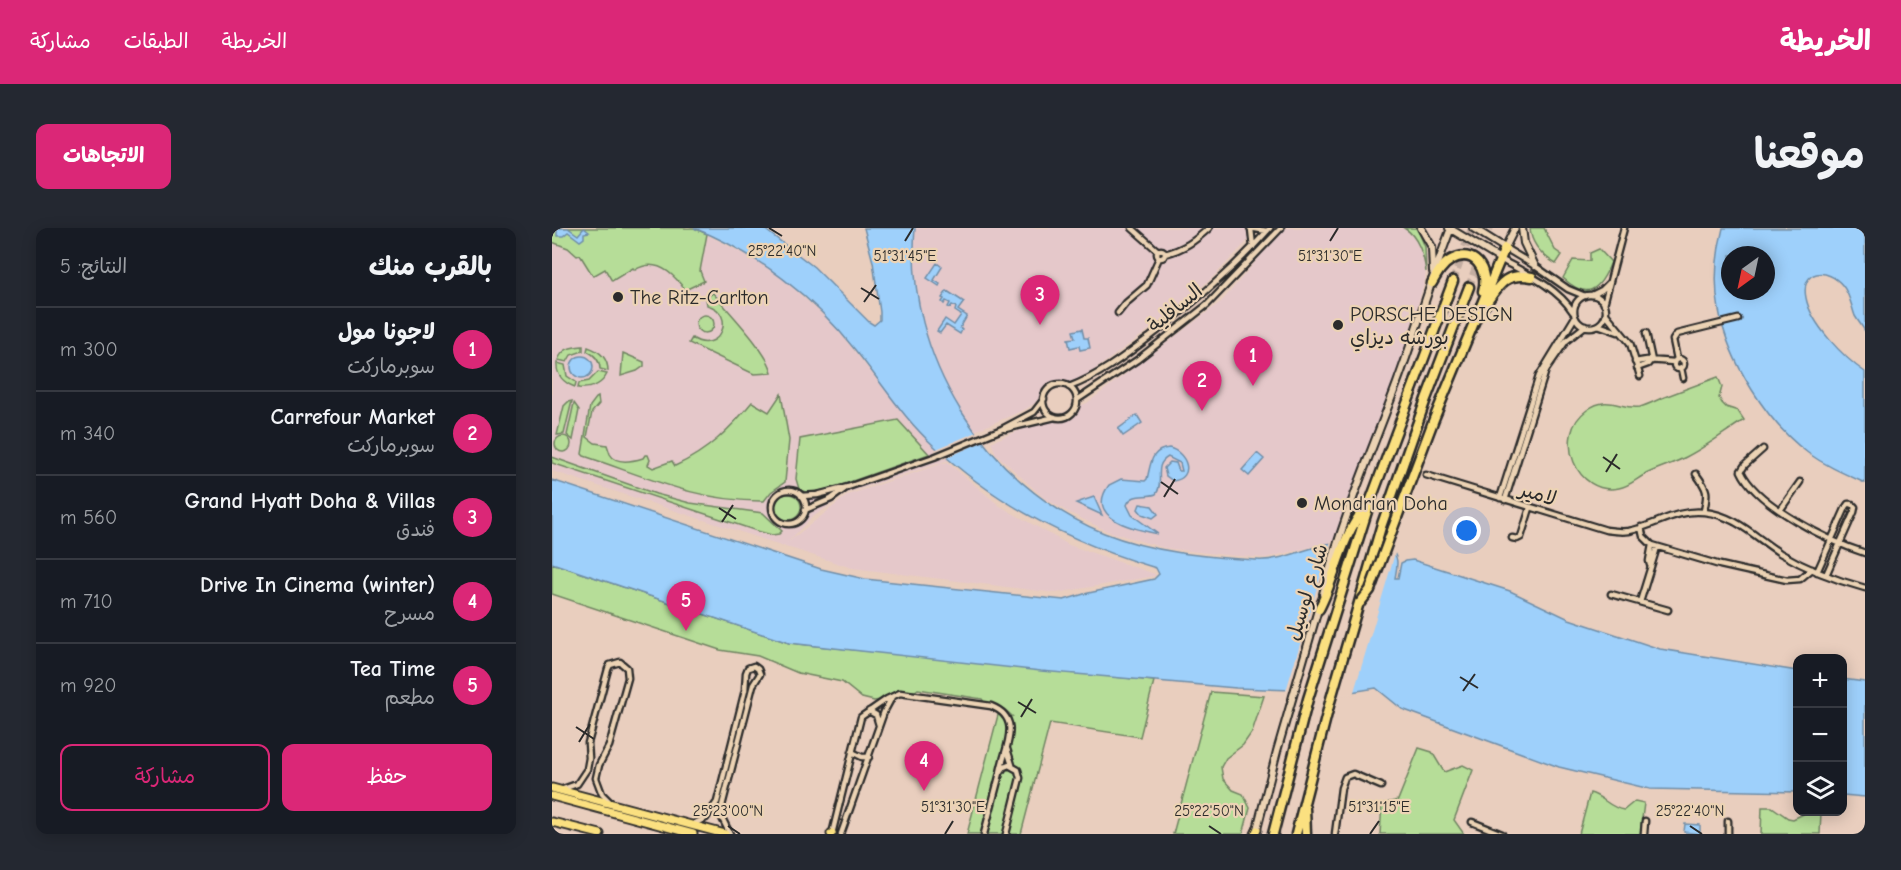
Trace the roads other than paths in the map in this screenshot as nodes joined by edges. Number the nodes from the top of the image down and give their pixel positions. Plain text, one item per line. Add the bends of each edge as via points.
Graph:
1 (1132, 228) edge
2 (1209, 228) edge
3 (1250, 228) edge
4 (1281, 228) edge
5 (1421, 228) edge
6 (1450, 228) edge
7 (1473, 228) edge
8 (1515, 228) edge
9 (1522, 228) edge
10 (1624, 228) edge
11 (1268, 229) edge
12 (1253, 247) junction
13 (1505, 248) junction
14 (1158, 251) junction
15 (1165, 254) junction
16 (1159, 258) junction
17 (1500, 259) junction
18 (1535, 266) junction
19 (1532, 277) junction
20 (1611, 278) junction
21 (1453, 280) tunnel mouth
22 (1432, 283) junction
23 (1469, 287) tunnel mouth
24 (1568, 289) junction
25 (1592, 295) junction
26 (1585, 296) junction
27 (1562, 298) junction
28 (1605, 304) junction
29 (1185, 309) junction
30 (1118, 313) dead end
31 (1606, 314) junction
32 (1575, 316) junction
33 (1191, 318) junction
34 (1737, 319) dead end
35 (1474, 320) junction
36 (1598, 325) junction
37 (1584, 326) junction
38 (1646, 333) dead end
39 (1625, 338) junction
40 (1553, 354) junction
41 (1651, 361) junction
42 (1676, 361) junction
43 (1635, 362) junction
44 (1637, 368) junction
45 (1640, 376) dead end
46 (1683, 378) dead end
47 (1070, 387) junction
48 (1044, 399) junction
49 (1077, 400) junction
50 (1057, 417) junction
51 (1002, 429) junction
52 (1763, 449) dead end
53 (1696, 474) dead end
54 (1426, 476) dead end
55 (1800, 482) dead end
56 (848, 487) junction
57 (801, 496) junction
58 (1503, 499) junction
59 (1530, 508) junction
60 (1780, 509) junction
61 (805, 510) junction
62 (1704, 512) junction
63 (1641, 527) junction
64 (1352, 528) junction
65 (1512, 538) dead end
66 (1831, 540) junction
67 (1840, 544) junction
68 (1655, 546) junction
69 (1865, 553) edge
70 (1814, 571) junction
71 (1826, 575) junction
72 (1865, 588) edge
73 (1611, 594) dead end
74 (1640, 602) junction
75 (1360, 603) junction
76 (1319, 609) joint
77 (1668, 610) dead end
78 (892, 696) junction
79 (868, 711) junction
80 (879, 727) junction
81 (1008, 746) junction
82 (852, 752) junction
83 (869, 756) junction
84 (590, 758) junction
85 (600, 761) junction
86 (1012, 765) junction
87 (1000, 773) junction
88 (1381, 786) dead end
89 (556, 789) edge
90 (552, 796) edge
91 (1304, 800) junction
92 (611, 804) junction
93 (1646, 821) dead end
94 (1728, 821) dead end
95 (552, 822) edge
96 (1472, 822) dead end
97 (660, 825) junction
98 (691, 825) junction
99 (1256, 833) edge
100 (600, 834) edge
101 (668, 834) edge
102 (693, 834) edge
103 (724, 834) edge
104 (730, 834) edge
105 (832, 834) edge
106 (841, 834) edge
107 (984, 834) edge
108 (1006, 834) edge
109 (1274, 834) edge
110 (1296, 834) edge
111 (1306, 834) edge
112 (1335, 834) edge
113 (1502, 834) edge
114 (1644, 834) edge
115 (1728, 834) edge

1 - 14 street
2 - 15 street via 1190,245
3 - 11 street
3 - 12 street
4 - 33 street, السافلية
5 - 22 street via 1432,247
6 - 17 street
6 - 22 street, شارع لوسيل
7 - 13 street
8 - 13 street
9 - 18 street
10 - 20 street
11 - 12 street, السافلية
12 - 29 street, السافلية
13 - 17 highway
13 - 18 street
14 - 15 street
14 - 16 street
15 - 16 street
16 - 30 street via 1147,285
17 - 19 street
17 - 35 highway
18 - 24 street
19 - 27 street
19 - 35 highway via 1517,276 1504,281
20 - 25 street
20 - 28 street
21 - 64 highway, شارع لوسيل via 1370,502
22 - 35 highway via 1450,260 1464,257 1477,262 1485,278
22 - 64 street, شارع لوسيل
23 - 75 highway via 1381,527
24 - 26 street
24 - 27 street
25 - 26 street
25 - 28 street
26 - 32 street via 1577,302
27 - 32 street
28 - 31 street
29 - 33 street
29 - 47 street, السافلية via 1128,352
31 - 36 street
31 - 39 street
32 - 37 street
32 - 40 street
33 - 49 street, السافلية
34 - 42 street via 1675,335
35 - 75 highway, bridge via 1370,590
36 - 37 street
36 - 39 street
37 - 40 street
38 - 41 street
39 - 43 street
40 - 58 street
41 - 42 street
41 - 43 street
41 - 44 street
42 - 46 street via 1675,367 1680,368
43 - 44 street
44 - 45 street
47 - 48 street via 1053,386
47 - 49 street
48 - 50 street via 1048,413
48 - 51 street via 1034,412
49 - 50 street via 1073,412
50 - 51 street
51 - 56 street
52 - 60 street via 1741,472
53 - 62 street via 1707,489
54 - 58 street, لامير
55 - 60 street
56 - 57 street
56 - 61 street
57 - 61 street
57 - 61 street via 792,490 782,492 774,499 772,511 780,521 788,523 799,520
58 - 59 street, لامير
59 - 63 street, لامير via 1606,530
59 - 65 street via 1521,537
60 - 66 street
62 - 63 street, لامير via 1680,513
62 - 70 street, لامير via 1735,521
63 - 68 street via 1643,536
64 - 76 highway
64 - 109 highway, شارع لوسيل
66 - 67 street
66 - 67 street via 1846,507 1852,504 1854,512
66 - 70 street
67 - 69 street
67 - 71 street
68 - 70 street via 1787,580 1800,579
68 - 74 street
70 - 71 street, لامير
71 - 72 street, لامير
73 - 74 street
74 - 77 street
75 - 91 highway
76 - 99 street, شارع لوسيل
78 - 79 street
78 - 80 street
78 - 81 street via 904,693 991,705 1007,718
79 - 80 street via 876,715
79 - 82 street via 861,717
80 - 83 street
81 - 86 street
81 - 87 street
82 - 83 street via 862,758
82 - 105 street
83 - 106 street
84 - 85 street
84 - 85 street via 588,743 608,669 620,662 627,668 628,678 609,746
84 - 89 street via 580,781 570,788
85 - 92 street via 598,788
86 - 87 street
86 - 108 street via 1020,778
87 - 107 street
88 - 112 street via 1353,774 1345,777
89 - 92 main road
90 - 97 main road
91 - 110 highway
91 - 111 highway
92 - 98 main road
93 - 114 street
94 - 115 street
95 - 100 main road
96 - 113 street
97 - 101 street
97 - 102 main road
98 - 103 main road
98 - 104 street via 706,818 717,802 746,690 746,673 754,666 760,674 753,686 722,806 722,818

